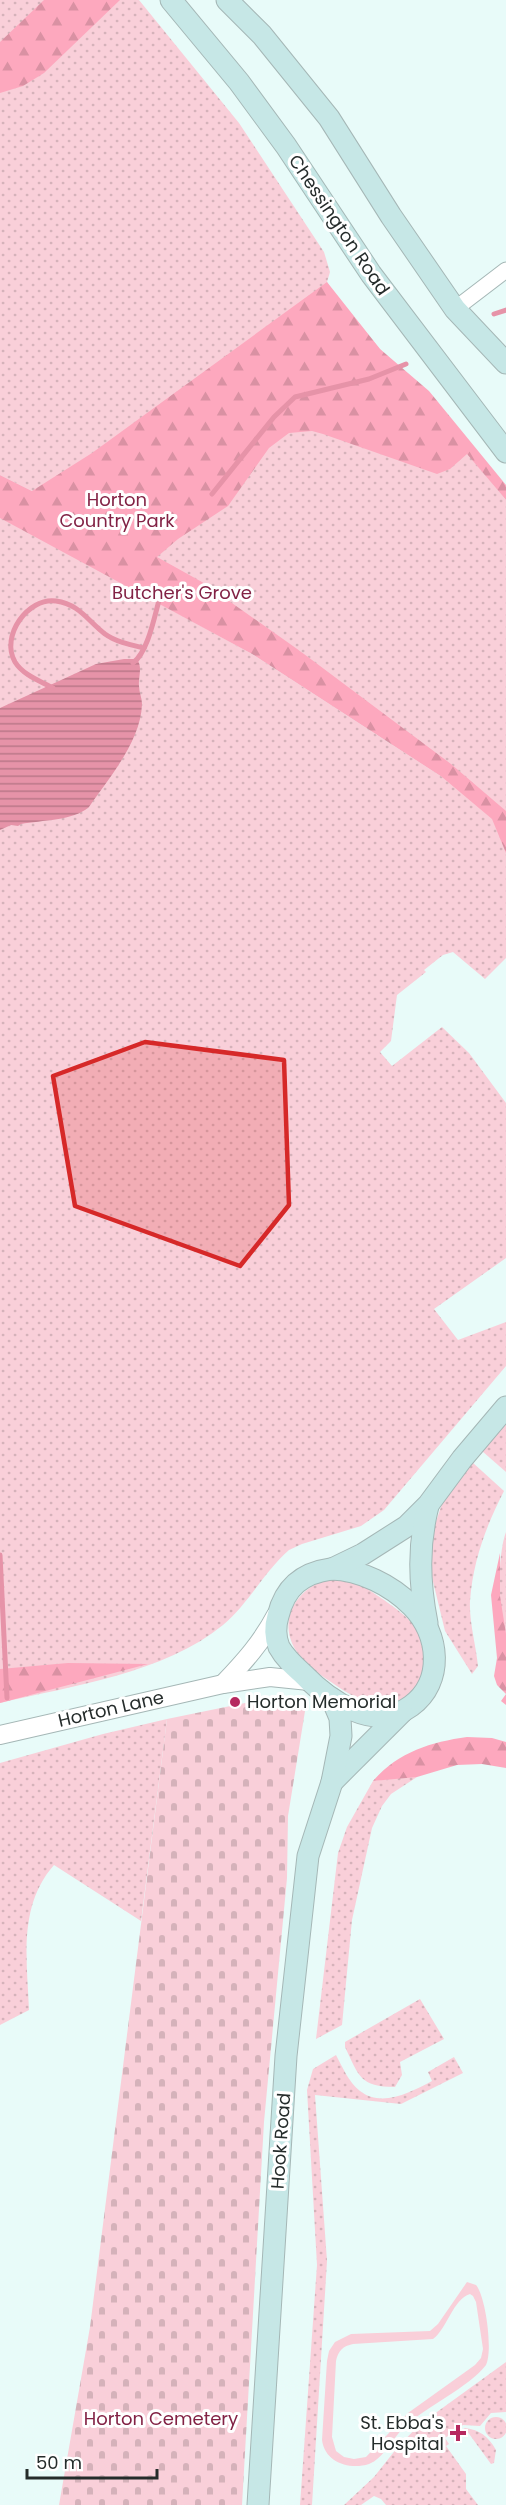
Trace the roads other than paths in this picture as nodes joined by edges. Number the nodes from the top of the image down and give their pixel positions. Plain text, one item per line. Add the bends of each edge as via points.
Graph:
1 (171, 0) edge
2 (227, 0) edge
3 (506, 270) edge
4 (454, 309) junction
5 (506, 363) edge
6 (506, 452) edge
7 (506, 1407) edge
8 (428, 1505) junction
9 (331, 1569) junction
10 (280, 1607) junction
11 (428, 1632) junction
12 (309, 1681) junction
13 (223, 1684) junction
14 (332, 1699) junction
15 (402, 1712) junction
16 (0, 1735) edge
17 (332, 1782) junction
18 (258, 2505) edge

1 - 6 main road, Chessington Road via 239,82 377,283
2 - 4 main road via 262,35 329,117
3 - 4 street
4 - 5 main road
7 - 8 main road
8 - 9 main road via 384,1542
8 - 11 main road via 421,1532 419,1567
9 - 10 main road via 297,1581
9 - 11 main road via 358,1573 394,1592 418,1612
10 - 12 main road via 276,1628 279,1646
10 - 13 street via 265,1637
11 - 15 main road via 435,1652 433,1676 422,1696
12 - 13 street, Horton Lane via 270,1677
12 - 14 main road
13 - 16 street, Horton Lane
14 - 15 main road via 367,1715
14 - 17 main road, Hook Road via 341,1733
15 - 17 main road, Hook Road
17 - 18 main road, Hook Road via 308,1856 301,1906 286,2056

